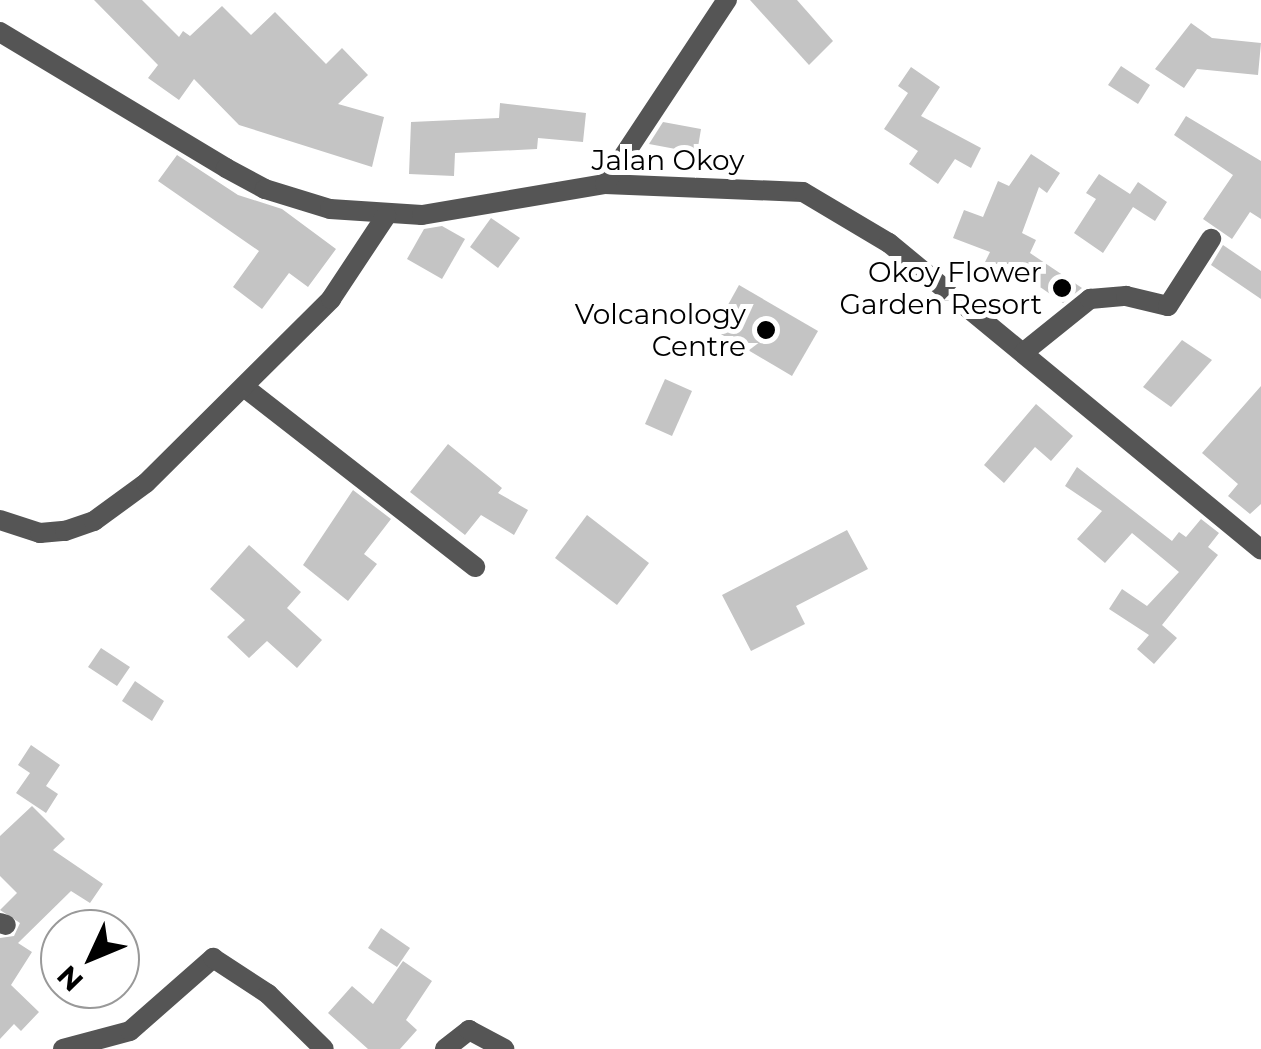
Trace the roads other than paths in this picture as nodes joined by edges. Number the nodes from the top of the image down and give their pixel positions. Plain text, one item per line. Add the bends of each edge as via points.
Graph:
1 (727, 0) edge
2 (0, 32) edge
3 (605, 184) junction
4 (386, 216) junction
5 (1211, 240) dead end
6 (1024, 352) junction
7 (244, 386) junction
8 (0, 520) edge
9 (1261, 550) edge
10 (474, 567) dead end
11 (63, 1049) edge
12 (324, 1049) edge
13 (445, 1049) edge
14 (504, 1049) edge

1 - 3 street
2 - 4 street, Jalan Okoy via 265,189 330,209
3 - 4 street, Jalan Okoy
3 - 6 street, Jalan Okoy via 803,192 890,242
4 - 7 street via 331,299
5 - 6 street via 1168,306 1126,296 1090,299
6 - 9 street, Jalan Okoy
7 - 8 street via 146,483 94,522 40,533
7 - 10 street
11 - 12 street via 130,1031 212,958 268,994
13 - 14 street via 469,1030

